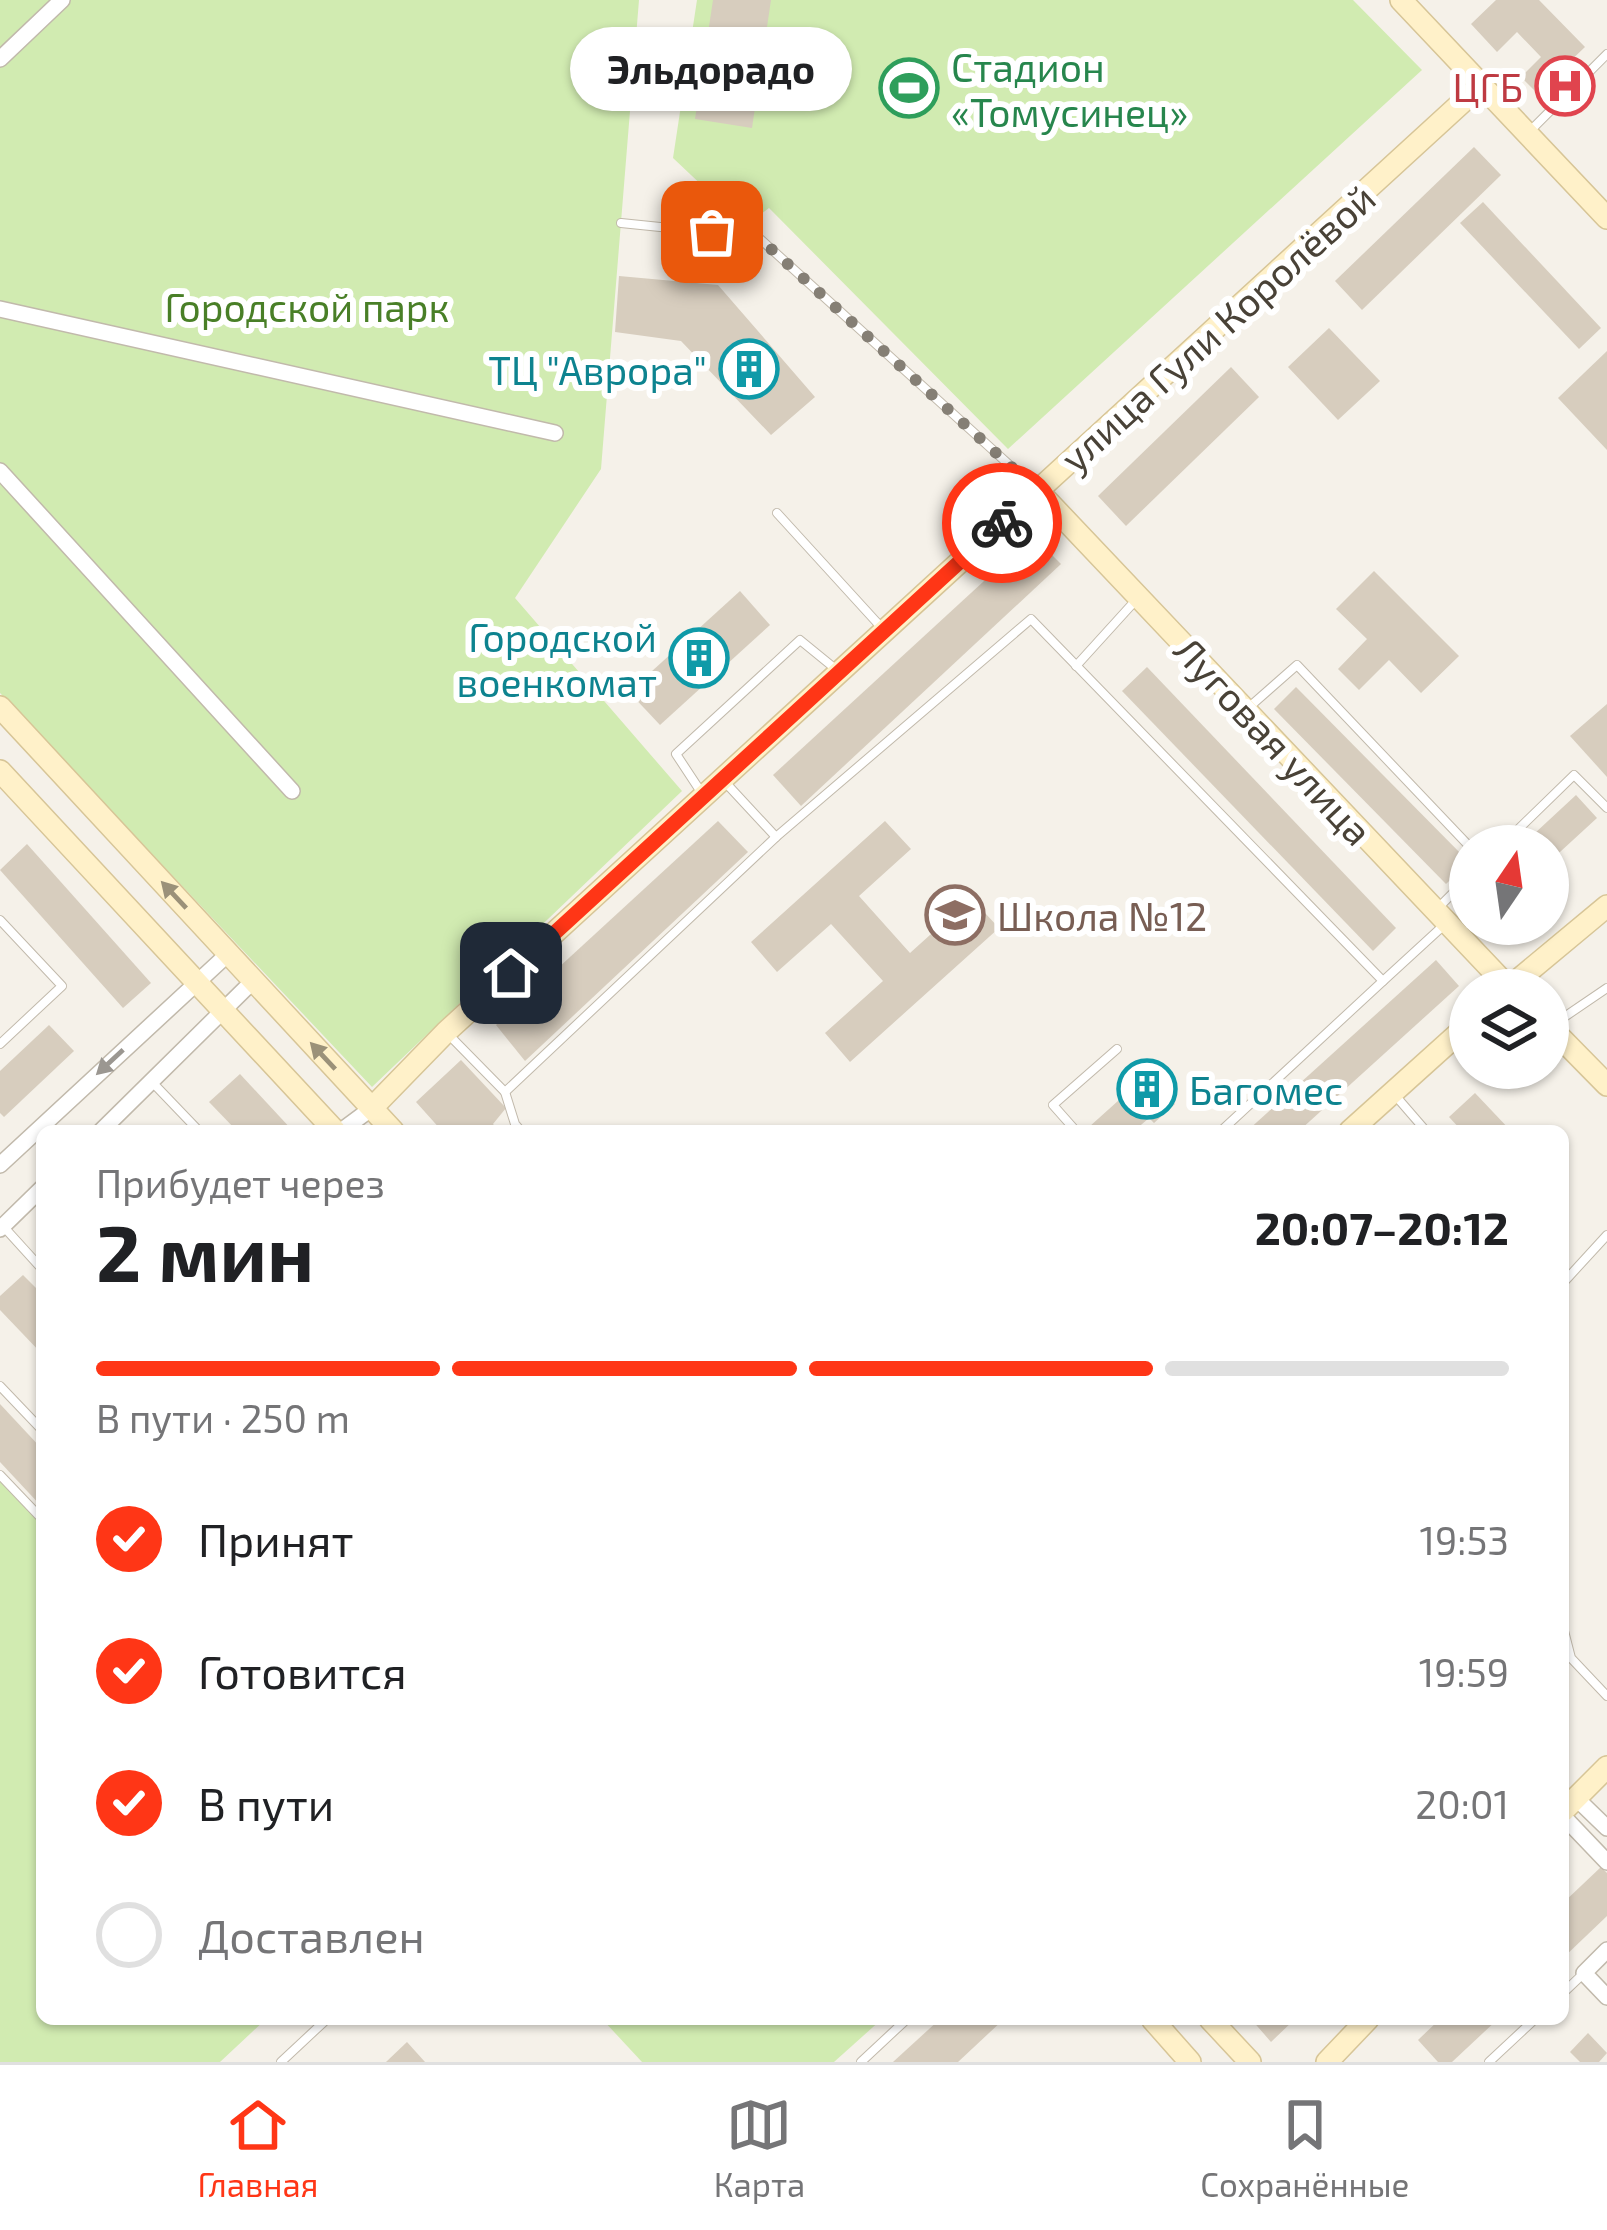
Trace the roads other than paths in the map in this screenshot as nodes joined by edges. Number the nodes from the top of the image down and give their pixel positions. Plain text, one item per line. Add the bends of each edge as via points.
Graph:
1 (62, 0) edge
2 (1401, 0) edge
3 (1607, 54) edge
4 (0, 58) edge
5 (1481, 85) junction
6 (1528, 133) junction
7 (1607, 218) edge
8 (621, 223) dead end
9 (0, 309) edge
10 (555, 433) dead end
11 (0, 471) edge
12 (1038, 491) junction
13 (777, 513) dead end
14 (1139, 597) junction
15 (885, 631) junction
16 (1076, 666) junction
17 (839, 672) junction
18 (0, 707) edge
19 (1246, 710) junction
20 (0, 771) edge
21 (722, 779) junction
22 (292, 791) dead end
23 (704, 796) junction
24 (1607, 808) edge
25 (1449, 825) edge
26 (1523, 825) edge
27 (776, 837) junction
28 (1449, 905) edge
29 (1607, 906) edge
30 (1440, 917) junction
31 (0, 920) edge
32 (229, 953) junction
33 (1489, 969) edge
34 (1532, 969) edge
35 (253, 981) junction
36 (1383, 981) junction
37 (196, 982) junction
38 (1607, 988) edge
39 (225, 1011) junction
40 (1569, 1013) edge
41 (446, 1031) junction
42 (1449, 1042) edge
43 (0, 1045) edge
44 (1569, 1046) edge
45 (1117, 1049) dead end
46 (152, 1082) junction
47 (1607, 1085) edge
48 (505, 1092) junction
49 (1393, 1093) junction
50 (372, 1108) junction
51 (43, 1125) edge
52 (107, 1125) edge
53 (193, 1125) edge
54 (332, 1125) edge
55 (347, 1125) edge
56 (388, 1125) edge
57 (515, 1125) edge
58 (1071, 1125) edge
59 (1227, 1125) edge
60 (1357, 1125) edge
61 (1421, 1125) edge
62 (36, 1131) edge
63 (0, 1165) edge
64 (36, 1194) edge
65 (1, 1227) edge
66 (1607, 1235) edge
67 (36, 1263) edge
68 (1569, 1276) edge
69 (0, 1386) edge
70 (36, 1424) edge
71 (0, 1474) edge
72 (36, 1513) edge
73 (1569, 1650) edge
74 (1607, 1696) edge
75 (1607, 1767) edge
76 (1569, 1807) edge
77 (1569, 1809) edge
78 (1569, 1809) edge
79 (1607, 1828) edge
80 (1607, 1862) edge
81 (1607, 1950) edge
82 (1584, 1973) junction
83 (1569, 1987) edge
84 (1607, 1997) edge
85 (321, 2025) edge
86 (901, 2025) edge
87 (1157, 2025) edge
88 (1219, 2025) edge
89 (1362, 2025) edge
90 (1529, 2025) edge
91 (281, 2062) edge
92 (861, 2062) edge
93 (1190, 2062) edge
94 (1250, 2062) edge
95 (1328, 2062) edge
96 (1490, 2062) edge

1 - 4 street
2 - 5 street
3 - 6 lane
5 - 6 street
5 - 12 street, улица Гули Королёвой
6 - 7 street
8 - 12 lane via 758,237
9 - 10 street
11 - 22 street
12 - 14 street, Луговая улица
12 - 15 street, улица Гули Королёвой
13 - 15 lane
14 - 16 lane
14 - 19 street, Луговая улица
15 - 17 street, улица Гули Королёвой
16 - 27 lane via 1031,619
16 - 36 lane
17 - 21 street, улица Гули Королёвой
17 - 23 lane via 800,640 784,654 676,754
32 -> 18 street
19 - 25 lane via 1297,664
19 - 30 street, Луговая улица
20 - 37 street
21 - 23 street, улица Гули Королёвой
21 - 27 lane
23 - 41 street, улица Гули Королёвой
24 - 26 lane via 1574,775
27 - 48 lane
28 - 30 lane
29 - 34 street
30 - 33 street, Луговая улица
30 - 36 lane
31 - 43 lane via 62,986
32 - 35 street
32 - 37 street
35 - 39 street
50 -> 35 street
36 - 59 lane
37 - 39 street
37 -> 51 street
38 - 40 lane
39 - 46 street
39 - 54 street
41 - 48 lane
41 - 50 street, улица Гули Королёвой
42 - 49 street
44 - 47 street
45 - 58 lane via 1053,1105
46 - 52 street
46 - 53 lane
48 - 57 lane
49 - 60 street
49 - 61 lane
50 - 55 street
50 - 56 street
62 -> 63 street
64 - 65 street
65 - 67 lane
66 - 68 lane
69 - 70 lane
71 - 72 lane
73 - 74 lane
75 - 76 street
77 - 79 street
78 - 80 street
81 - 82 street
82 - 83 lane
82 - 84 street
85 - 91 lane
86 - 92 lane
87 - 93 street
88 - 94 street
89 - 95 street
90 - 96 lane

